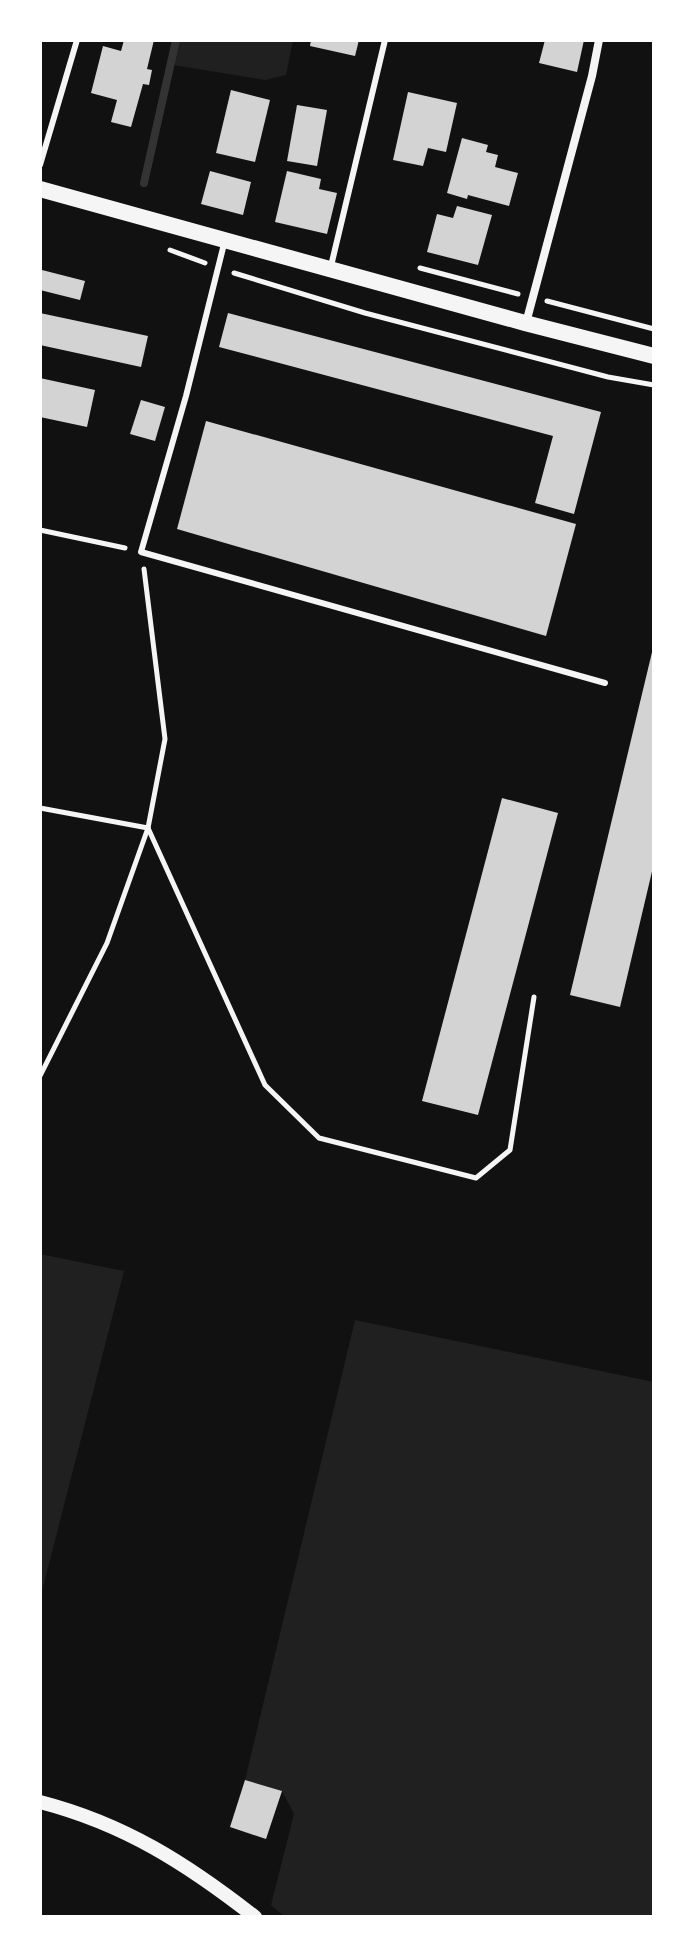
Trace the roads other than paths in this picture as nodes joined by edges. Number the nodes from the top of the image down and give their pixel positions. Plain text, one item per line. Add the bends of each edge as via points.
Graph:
1 (77, 40) edge
2 (385, 40) edge
3 (599, 40) edge
4 (40, 165) edge
5 (40, 189) edge
6 (225, 240) junction
7 (330, 270) junction
8 (525, 323) junction
9 (654, 356) edge
10 (605, 683) dead end
11 (40, 1802) edge
12 (255, 1917) edge

1 - 4 lane
2 - 7 lane
3 - 8 street
5 - 6 main road
6 - 7 main road
6 - 10 lane via 141,552
7 - 8 main road
8 - 9 main road
11 - 12 street via 143,1841

